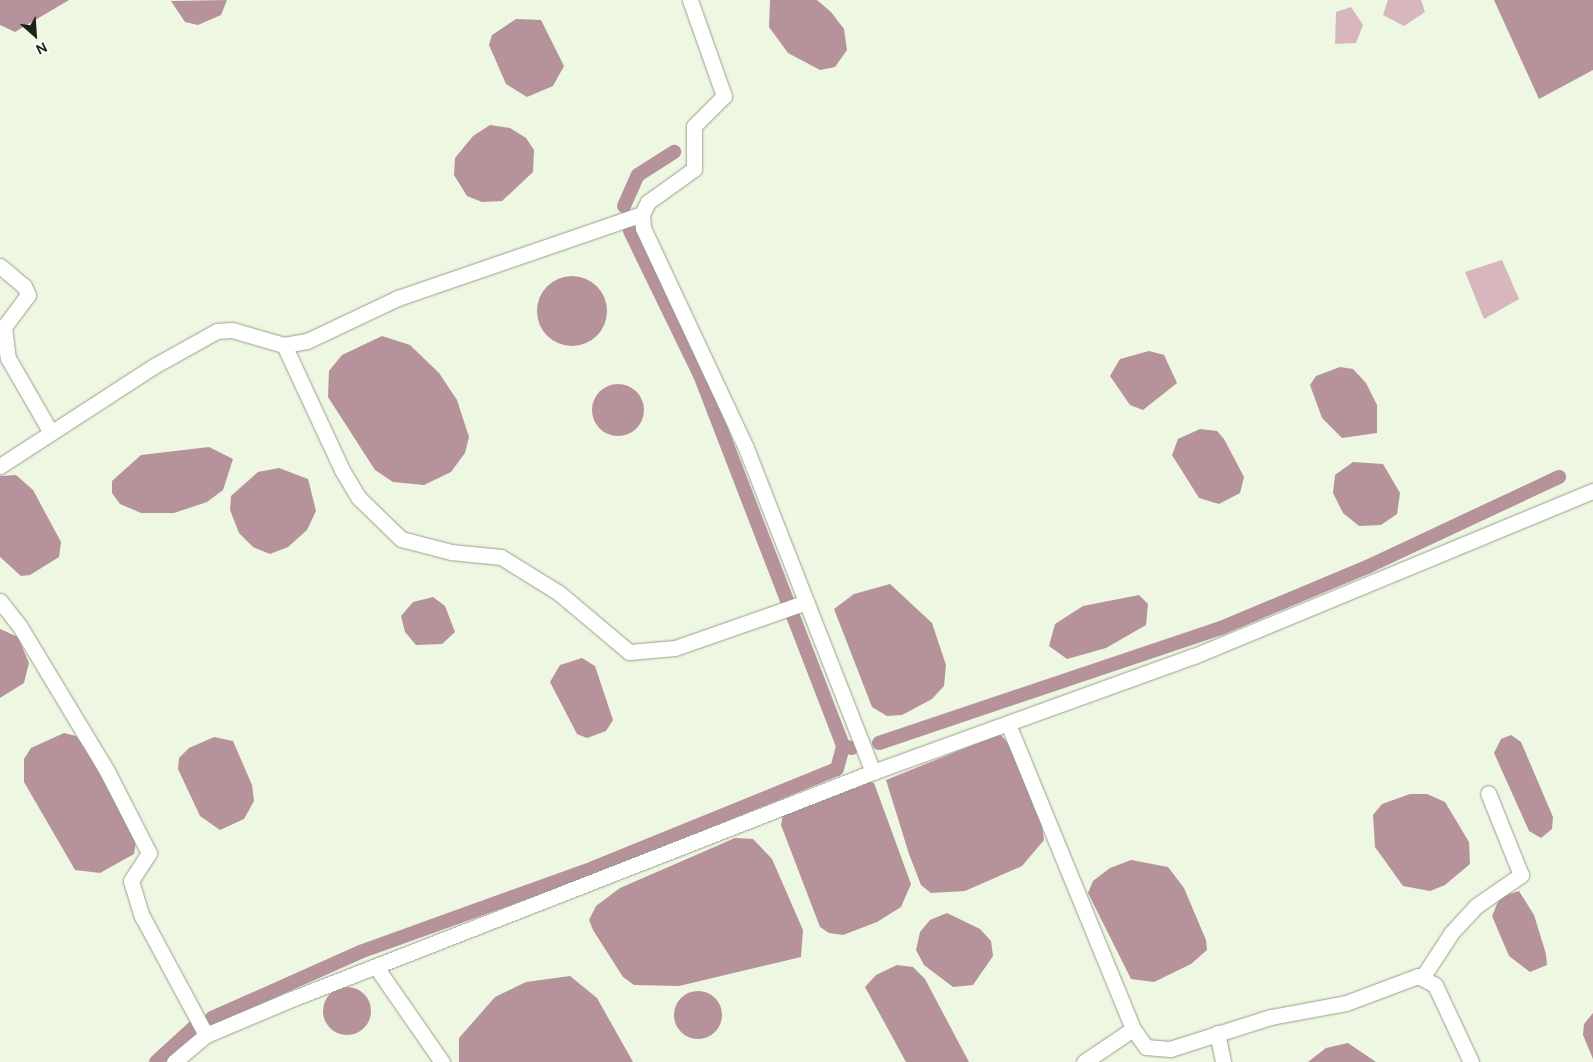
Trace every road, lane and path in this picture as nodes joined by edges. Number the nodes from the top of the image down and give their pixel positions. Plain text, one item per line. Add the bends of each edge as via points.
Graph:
1 (690, 0) edge
2 (642, 214) junction
3 (0, 266) edge
4 (284, 345) junction
5 (50, 432) junction
6 (0, 466) edge
7 (1593, 491) edge
8 (0, 601) edge
9 (806, 602) junction
10 (1008, 724) junction
11 (873, 772) junction
12 (1488, 793) dead end
13 (376, 967) junction
14 (1422, 978) junction
15 (1133, 1029) junction
16 (1218, 1033) junction
17 (206, 1035) junction
18 (174, 1062) edge
19 (442, 1062) edge
20 (1084, 1062) edge
21 (1223, 1062) edge
22 (1471, 1062) edge

1 - 2 street via 724,96 694,126 694,170 648,202
2 - 4 street via 466,273 398,298 307,341
2 - 9 street via 650,244 746,448
3 - 5 street via 24,286 28,295 4,327 4,344
4 - 5 street via 232,330 217,331
4 - 9 street via 342,470 359,498 401,539 451,552 501,557 559,593 629,652 675,648
5 - 6 street
7 - 10 street via 1194,656
8 - 17 street via 19,624 108,771 149,853 131,881 153,939
9 - 11 street
10 - 11 street
10 - 15 street
11 - 13 street
12 - 14 street via 1521,876 1476,906 1452,932
13 - 17 street
13 - 19 street
14 - 16 street via 1346,1003 1270,1017
14 - 22 street via 1435,985
15 - 16 street via 1146,1047 1170,1049
15 - 20 street
16 - 21 street
17 - 18 street

